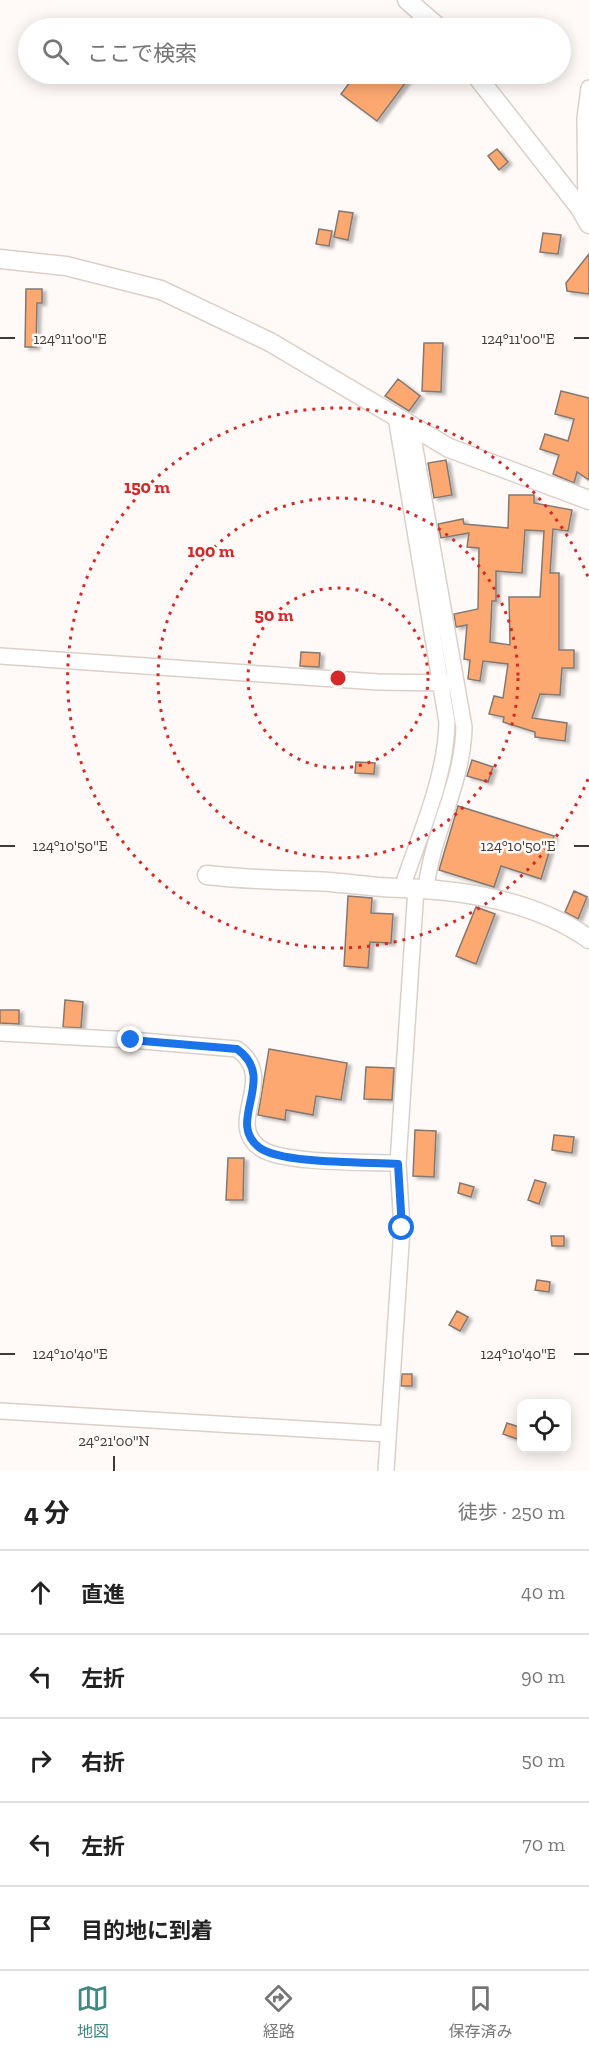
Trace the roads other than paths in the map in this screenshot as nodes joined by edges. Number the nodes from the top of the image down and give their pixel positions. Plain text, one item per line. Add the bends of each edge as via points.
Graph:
1 (408, 0) edge
2 (428, 18) edge
3 (483, 84) edge
4 (589, 88) edge
5 (588, 222) edge
6 (0, 260) edge
7 (404, 422) junction
8 (589, 500) edge
9 (0, 656) edge
10 (458, 682) junction
11 (440, 684) junction
12 (207, 875) dead end
13 (415, 888) junction
14 (589, 939) edge
15 (0, 1033) edge
16 (398, 1164) junction
17 (0, 1411) edge
18 (388, 1434) junction
19 (386, 1471) edge

1 - 2 street
3 - 5 street
4 - 5 street via 585,118
6 - 7 street via 66,266 161,290 270,342
7 - 8 street via 475,459
7 - 10 street
7 - 11 street
9 - 11 street
10 - 11 street
10 - 13 street via 464,753 428,869
11 - 13 street via 447,744
12 - 13 street
13 - 14 street via 469,895 539,912
13 - 16 street
15 - 16 street via 237,1049 250,1059 255,1075 247,1117 250,1138 261,1149 282,1157
16 - 18 street via 402,1228
17 - 18 street
18 - 19 street

